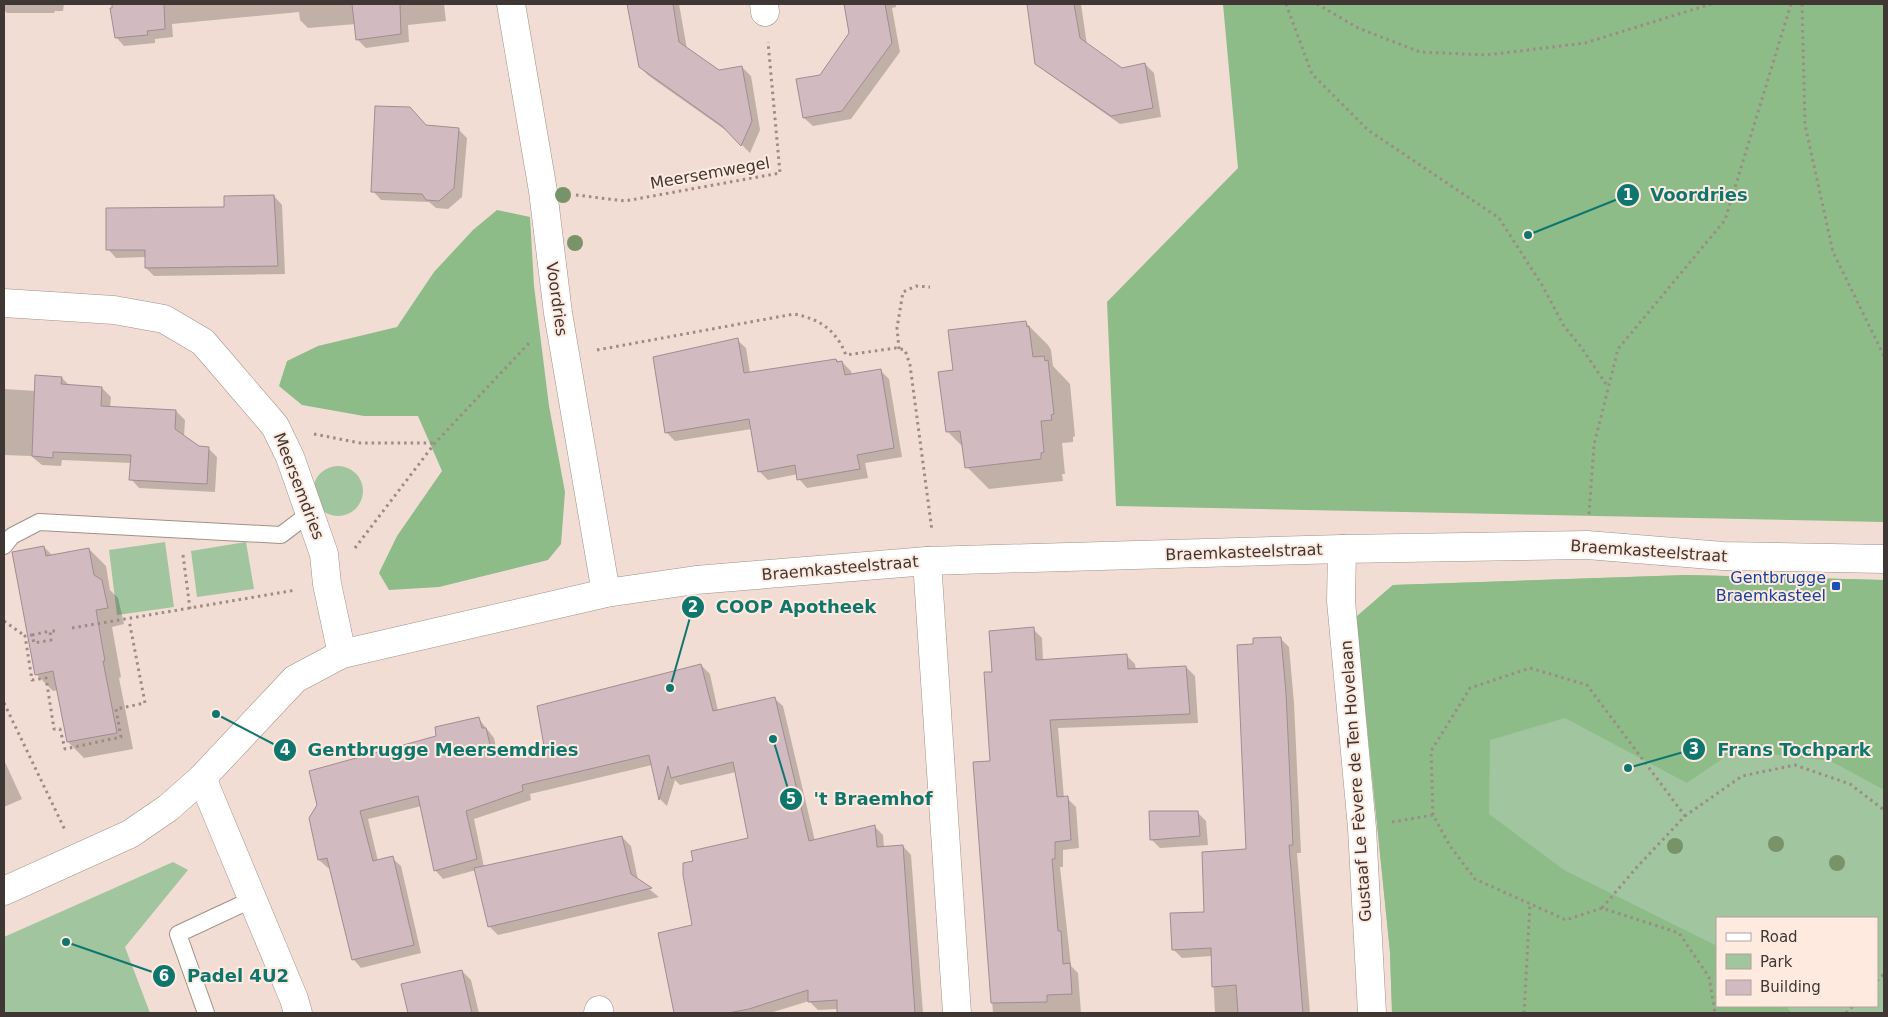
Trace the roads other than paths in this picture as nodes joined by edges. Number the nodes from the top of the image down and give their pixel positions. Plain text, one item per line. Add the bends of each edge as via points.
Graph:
1 (511, 4) edge
2 (4, 303) edge
3 (310, 513) junction
4 (4, 546) edge
5 (1342, 549) junction
6 (1884, 559) edge
7 (931, 561) junction
8 (606, 593) junction
9 (342, 654) junction
10 (202, 778) junction
11 (4, 891) edge
12 (253, 899) junction
13 (206, 1013) edge
14 (298, 1013) edge
15 (957, 1013) edge
16 (1372, 1013) edge

1 - 8 street, Voordries via 543,191 558,313
2 - 3 street, Meersemdries via 114,310 164,319 203,342 275,426
3 - 4 lane via 281,535 39,522 12,536
3 - 9 street, Meersemdries via 324,554
5 - 6 street, Braemkasteelstraat via 1587,545 1723,556
5 - 7 street, Braemkasteelstraat
5 - 16 street, Gustaaf Le Fèvere de Ten Hovelaan via 1342,601 1362,828
7 - 8 street, Braemkasteelstraat via 696,580
7 - 15 street
8 - 9 street
9 - 10 street via 295,679
10 - 11 street via 168,808 130,834
10 - 12 street
12 - 13 lane via 178,934
12 - 14 street

